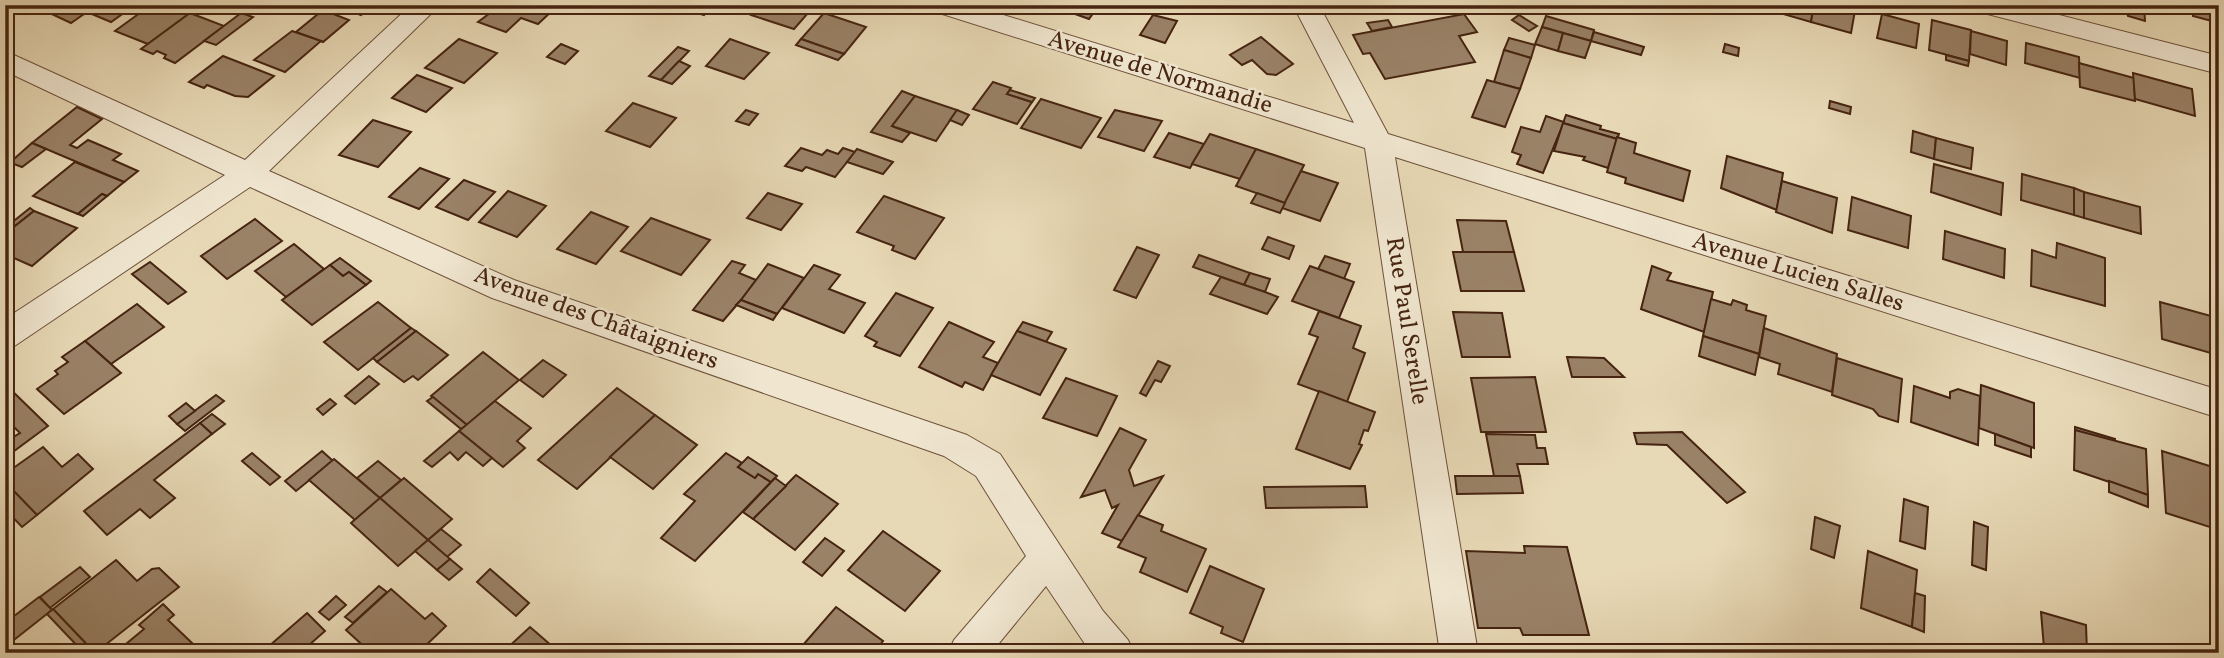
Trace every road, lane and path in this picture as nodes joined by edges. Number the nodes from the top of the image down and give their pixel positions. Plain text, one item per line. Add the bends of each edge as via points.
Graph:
1 (427, 5) edge
2 (942, 5) edge
3 (1306, 5) edge
4 (1985, 5) edge
5 (5, 60) edge
6 (2219, 65) edge
7 (1378, 142) junction
8 (248, 174) junction
9 (5, 336) edge
10 (2219, 404) edge
11 (1047, 558) junction
12 (967, 653) edge
13 (1115, 653) edge
14 (1459, 653) edge

1 - 8 street
2 - 7 street, Avenue de Normandie
3 - 7 street, Rue Paul Serelle
4 - 6 street
5 - 8 street, Avenue des Châtaigniers
7 - 10 street, Avenue Lucien Salles
7 - 14 street, Rue Paul Serelle
8 - 9 street
8 - 11 street, Avenue des Châtaigniers via 503,289 955,446 988,465
11 - 12 street
11 - 13 street, Avenue des Châtaigniers

